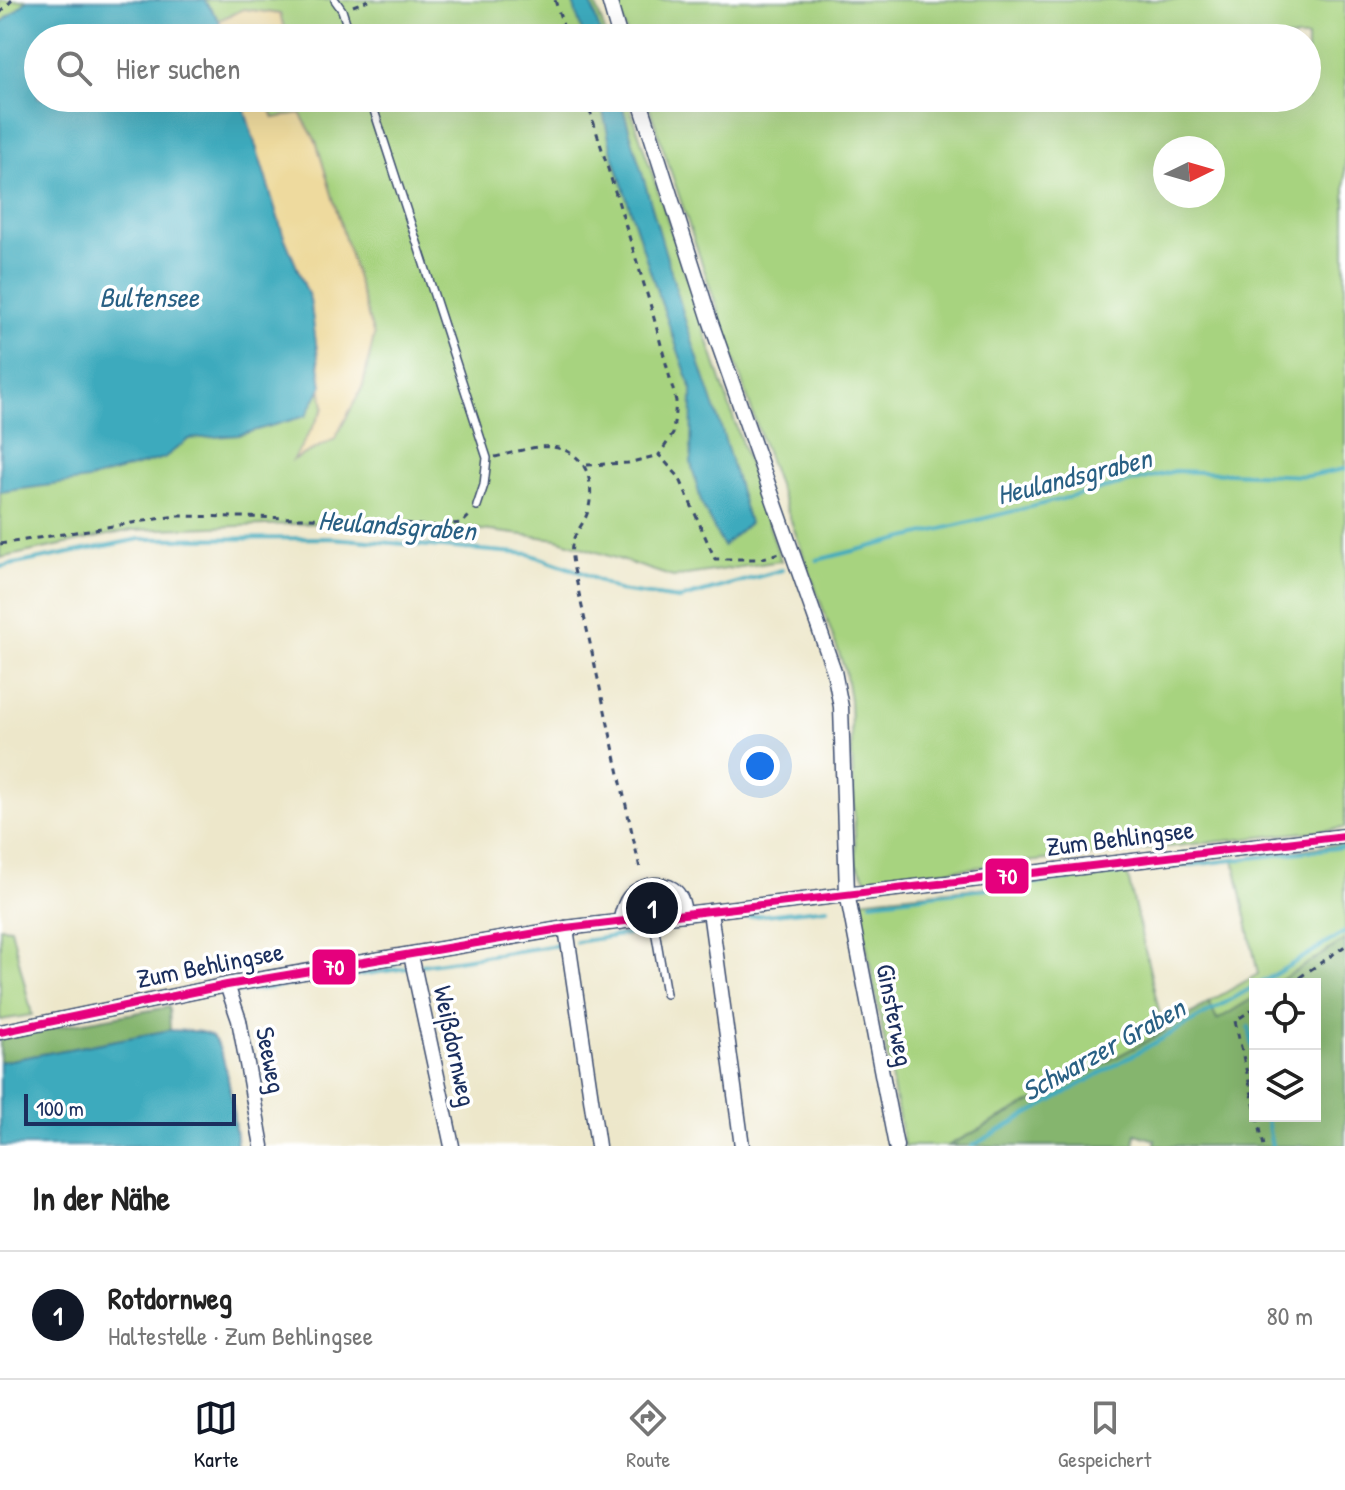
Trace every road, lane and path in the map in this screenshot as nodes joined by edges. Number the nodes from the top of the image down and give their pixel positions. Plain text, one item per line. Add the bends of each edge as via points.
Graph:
1 (12, 0) edge
2 (335, 0) edge
3 (368, 0) edge
4 (555, 0) edge
5 (609, 0) edge
6 (342, 10) junction
7 (0, 13) edge
8 (346, 24) edge
9 (563, 24) edge
10 (616, 24) edge
11 (375, 112) edge
12 (590, 112) edge
13 (643, 112) edge
14 (659, 455) junction
15 (487, 458) junction
16 (586, 465) junction
17 (477, 506) joint
18 (0, 544) edge
19 (792, 550) junction
20 (1345, 836) edge
21 (645, 887) junction
22 (847, 893) junction
23 (710, 911) junction
24 (684, 914) junction
25 (653, 918) junction
26 (620, 922) junction
27 (566, 928) junction
28 (1345, 946) edge
29 (411, 955) junction
30 (1299, 978) edge
31 (227, 985) junction
32 (666, 994) dead end
33 (1249, 1012) edge
34 (0, 1032) edge
35 (1249, 1082) edge
36 (1258, 1122) edge
37 (262, 1146) edge
38 (452, 1146) edge
39 (598, 1146) edge
40 (742, 1146) edge
41 (896, 1146) edge
42 (1264, 1146) edge

1 - 7 path
2 - 6 lane
3 - 6 path
4 - 9 path
5 - 10 street
6 - 8 lane
11 - 15 lane
12 - 14 path via 676,401 673,434
13 - 19 street, Ginsterweg
14 - 16 path
14 - 19 path via 679,477 715,559 760,559
15 - 16 path via 539,447 560,449
15 - 17 lane
16 - 21 path via 588,511 572,544 578,589
17 - 18 path via 462,523 446,525 176,516
19 - 22 street, Ginsterweg via 834,671 841,707
20 - 22 street, Zum Behlingsee
21 - 24 street via 672,887
21 - 26 street via 628,899
22 - 23 street, Zum Behlingsee
22 - 41 street, Ginsterweg
23 - 24 street, Zum Behlingsee
23 - 40 street
24 - 25 street, Zum Behlingsee
25 - 26 street, Zum Behlingsee
25 - 32 lane
26 - 27 street, Zum Behlingsee
27 - 29 street, Zum Behlingsee
27 - 39 street
28 - 30 path
29 - 31 street, Zum Behlingsee
29 - 38 street, Weißdornweg
31 - 34 street, Zum Behlingsee
31 - 37 street, Seeweg via 239,1020
33 - 35 path via 1235,1021
36 - 42 path

